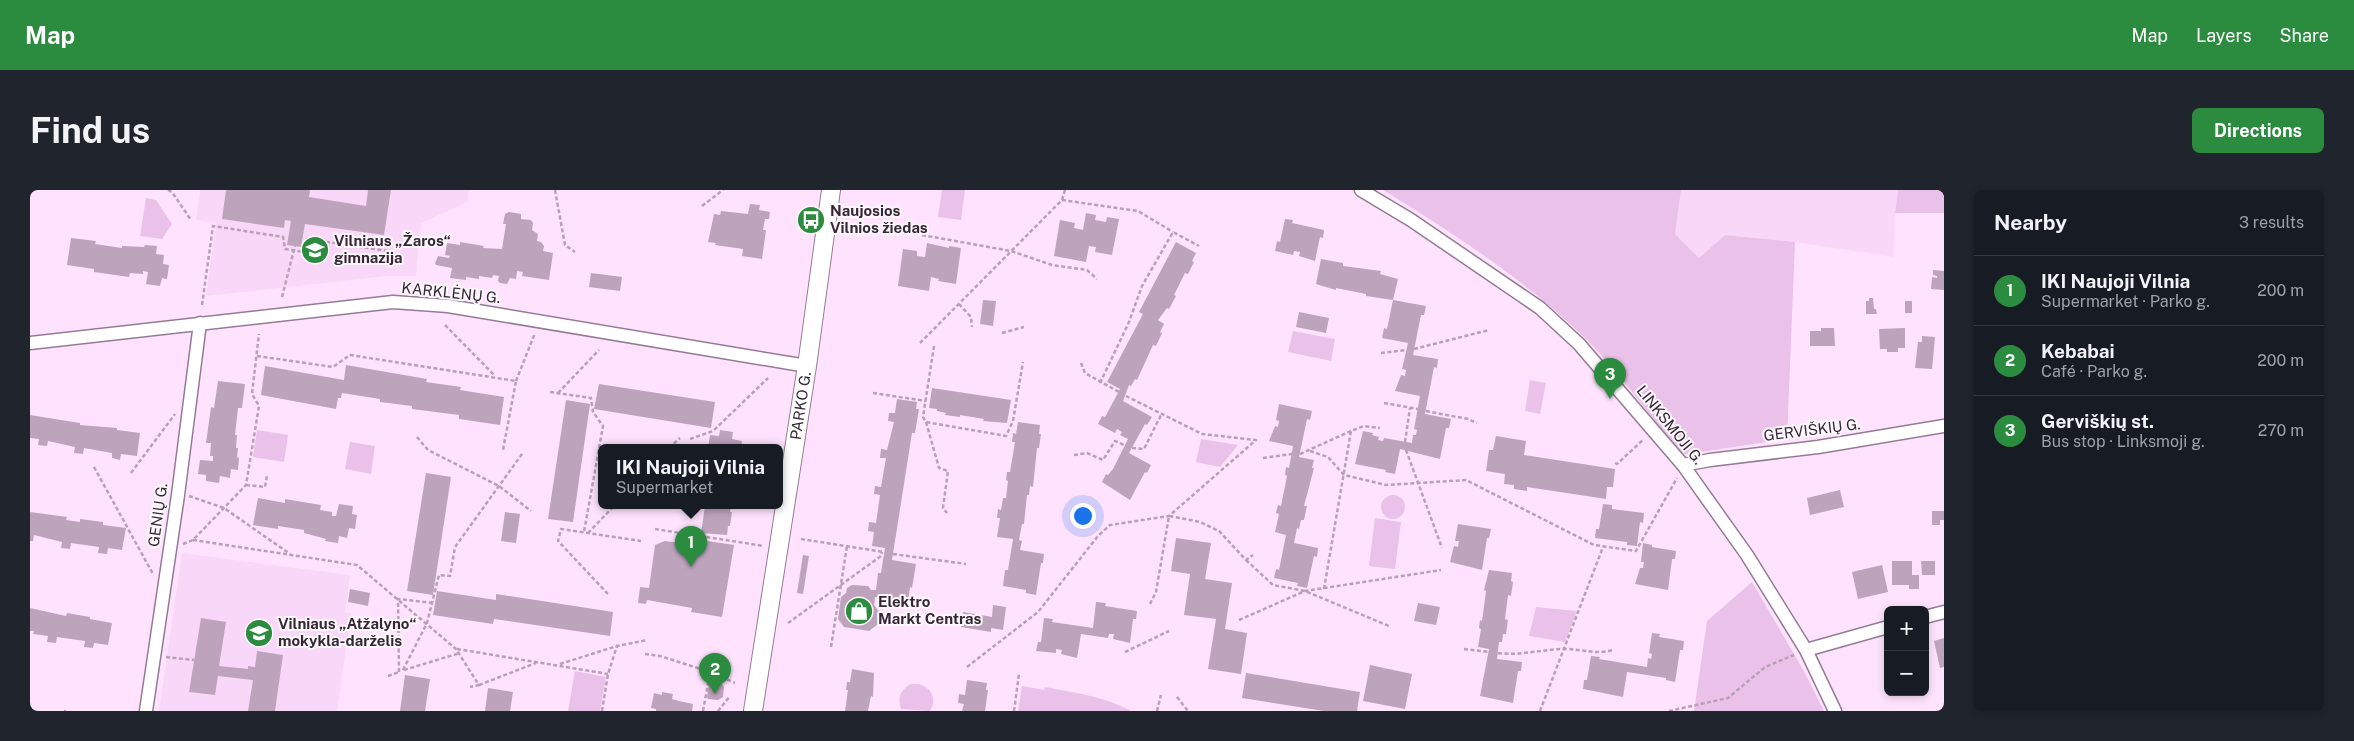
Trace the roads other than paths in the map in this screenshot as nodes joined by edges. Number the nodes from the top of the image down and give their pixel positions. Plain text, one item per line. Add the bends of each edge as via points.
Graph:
1 (831, 190) edge
2 (1361, 190) edge
3 (200, 323) junction
4 (30, 343) edge
5 (807, 366) junction
6 (1944, 426) edge
7 (1684, 465) junction
8 (1944, 612) edge
9 (1929, 616) edge
10 (1884, 628) edge
11 (1806, 650) junction
12 (146, 711) edge
13 (753, 711) edge
14 (1835, 711) edge

1 - 5 main road, PARKO G.
2 - 7 street, LINKSMOJI G. via 1540,308 1579,344
3 - 4 street, KARKLĖNŲ G.
3 - 5 street, KARKLĖNŲ G. via 393,302 448,306 539,320
3 - 12 street, GENIŲ G.
5 - 13 main road, PARKO G.
6 - 7 street, GERVIŠKIŲ G.
7 - 11 street, LINKSMOJI G. via 1747,555
8 - 9 street
10 - 11 street
11 - 14 street, LINKSMOJI G.

